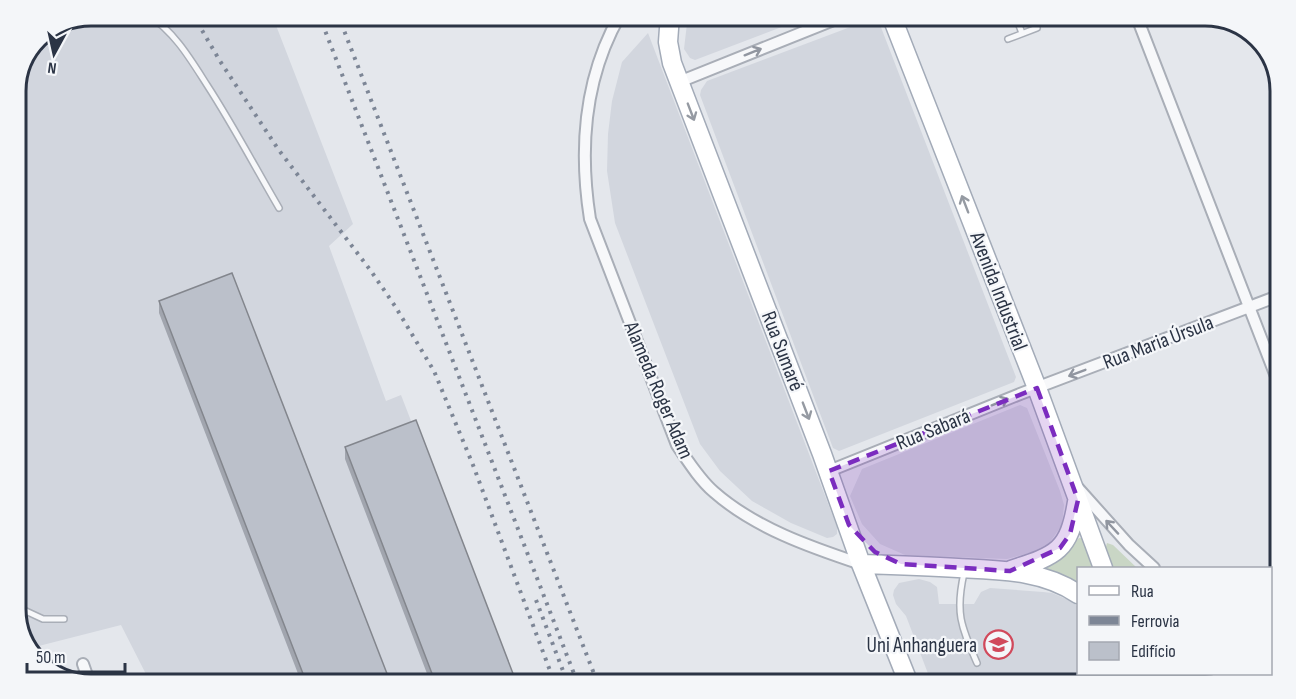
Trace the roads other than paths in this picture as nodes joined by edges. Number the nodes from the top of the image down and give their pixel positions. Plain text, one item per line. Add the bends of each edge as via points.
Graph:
1 (161, 26) edge
2 (615, 26) edge
3 (670, 26) edge
4 (819, 26) edge
5 (895, 26) edge
6 (1019, 26) edge
7 (1140, 26) edge
8 (1036, 28) dead end
9 (1022, 33) junction
10 (1008, 39) dead end
11 (679, 82) junction
12 (279, 208) dead end
13 (1270, 299) edge
14 (1249, 307) junction
15 (1270, 361) edge
16 (1037, 388) junction
17 (829, 471) junction
18 (1070, 477) junction
19 (1078, 500) junction
20 (849, 525) junction
21 (861, 564) junction
22 (895, 564) junction
23 (1103, 567) edge
24 (1153, 567) edge
25 (965, 568) junction
26 (1010, 571) junction
27 (1077, 593) edge
28 (876, 597) junction
29 (26, 611) edge
30 (64, 619) dead end
31 (977, 663) dead end
32 (83, 664) dead end
33 (86, 673) edge
34 (905, 674) edge

1 - 12 lane via 194,65
2 - 21 street, Alameda Roger Adam via 598,62 589,98 584,132 585,187 590,219 677,445 712,491 742,514 816,549
3 - 11 main road, Rua Sumaré via 669,49
11 -> 4 street
16 -> 5 main road, Avenida Industrial
6 - 9 lane
7 - 14 street
8 - 9 lane
9 - 10 lane
11 -> 17 main road, Rua Sumaré
13 - 14 street, Rua Maria Úrsula
14 - 15 street
14 -> 16 street, Rua Maria Úrsula
17 -> 16 street, Rua Sabará
16 - 18 main road, Avenida Industrial
17 - 20 main road, Rua Sumaré
18 - 19 main road, Avenida Industrial
24 -> 18 street via 1098,512
19 - 23 main road, Avenida Industrial
19 - 26 main road, Alameda Roger Adam via 1065,543 1047,556
20 - 21 main road, Rua Sumaré
20 - 22 main road via 863,543
21 - 22 main road, Alameda Roger Adam
21 - 28 main road, Rua Sumaré
22 - 25 main road, Alameda Roger Adam
22 - 28 main road via 877,582
25 - 26 main road, Alameda Roger Adam
25 - 31 lane via 958,604 960,620
26 - 27 main road, Alameda Roger Adam via 1055,581
28 - 34 main road, Rua Sumaré
29 - 30 lane via 43,619
32 - 33 street

